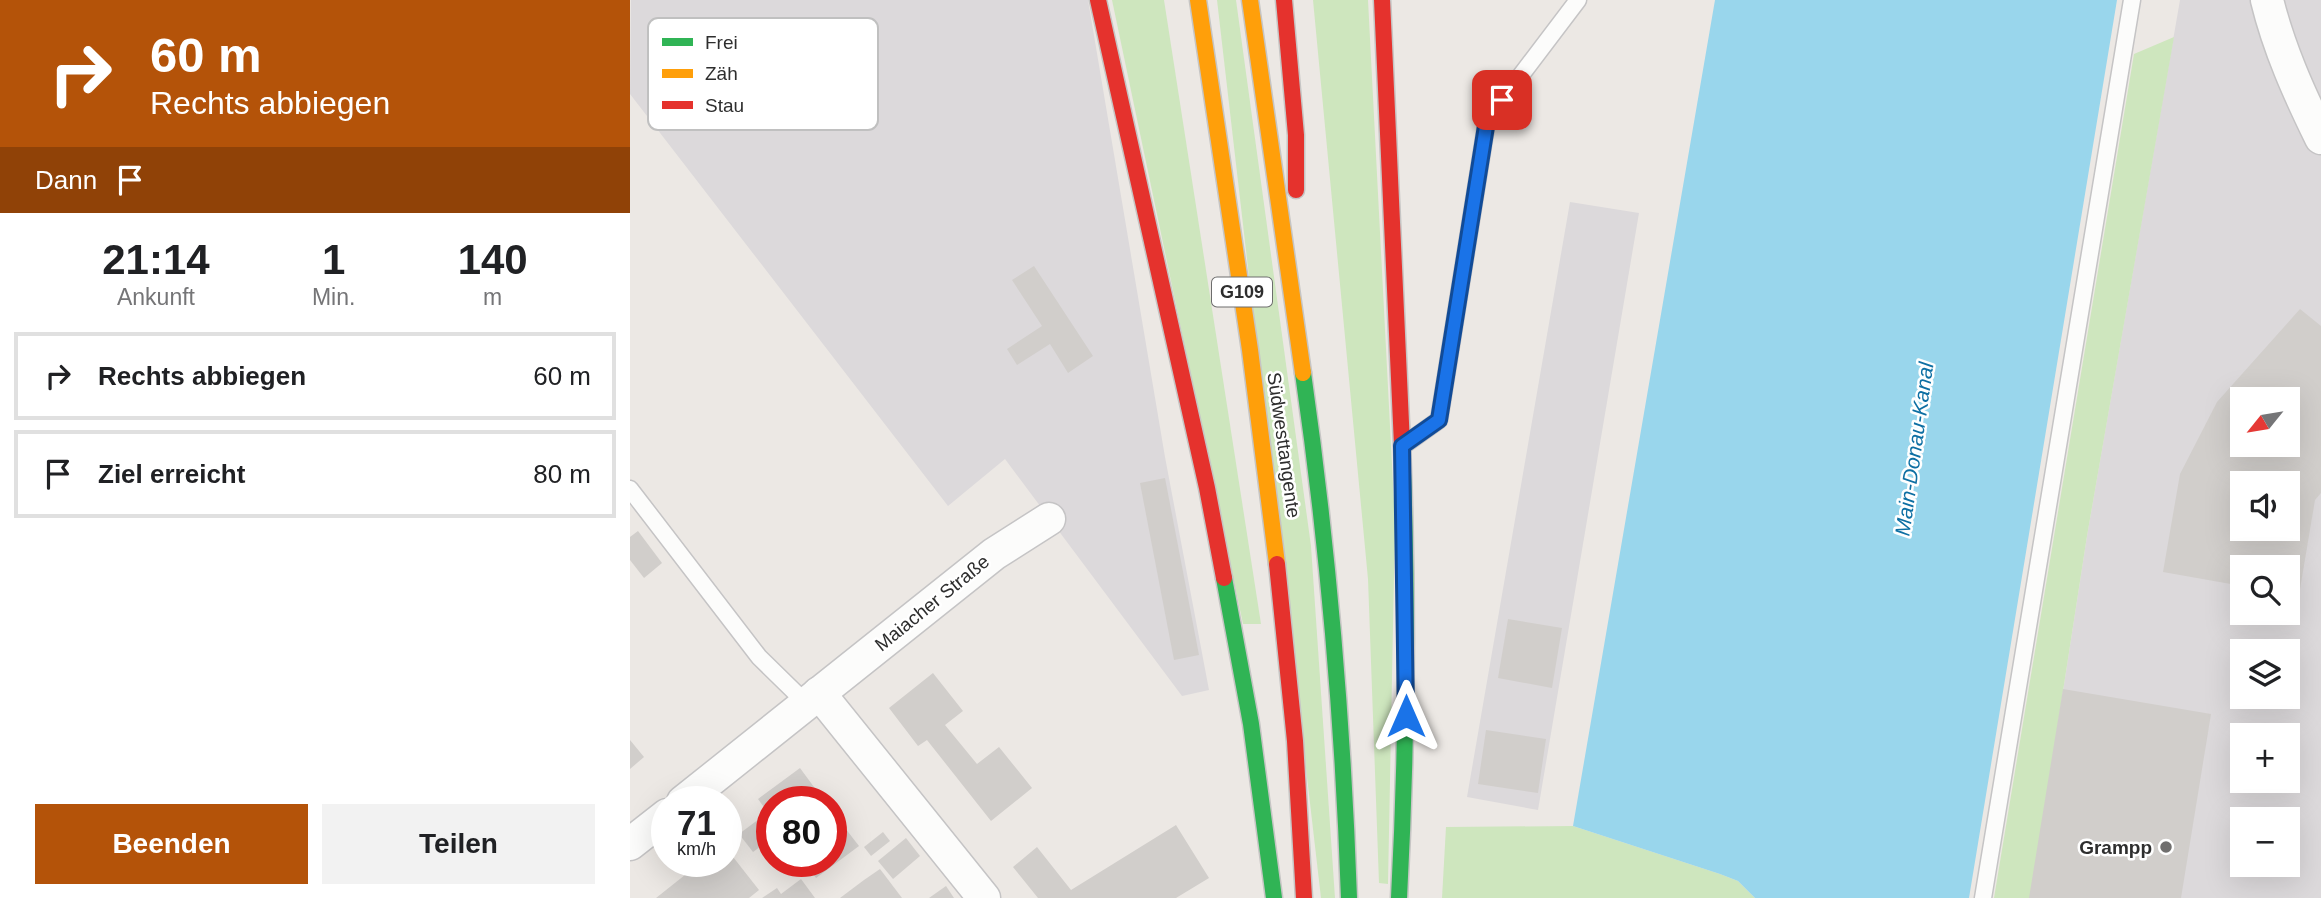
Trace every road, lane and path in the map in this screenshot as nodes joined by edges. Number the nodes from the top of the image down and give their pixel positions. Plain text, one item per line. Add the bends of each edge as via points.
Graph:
1 (1098, 0) edge
2 (1196, 0) edge
3 (1250, 0) edge
4 (1284, 0) edge
5 (1382, 0) edge
6 (1578, 0) edge
7 (2132, 0) edge
8 (2267, 0) edge
9 (2321, 138) edge
10 (1295, 312) junction
11 (1402, 446) junction
12 (630, 489) edge
13 (1049, 519) dead end
14 (812, 698) junction
15 (703, 786) edge
16 (651, 828) edge
17 (630, 844) edge
18 (984, 898) edge
19 (1274, 898) edge
20 (1304, 898) edge
21 (1349, 898) edge
22 (1399, 898) edge
23 (1983, 898) edge

1 - 19 highway via 1207,488 1251,724
2 - 20 highway, Südwesttangente / G109 via 1277,556 1290,675
3 - 10 highway, Südwesttangente / G109
4 - 10 highway via 1296,135
5 - 11 highway
6 - 11 lane via 1487,120 1439,420
7 - 23 lane
8 - 9 street via 2295,85
10 - 21 highway, Südwesttangente / G109 via 1333,619
11 - 22 highway via 1406,741
12 - 14 lane via 759,657
13 - 14 street, Maiacher Straße via 994,554
14 - 15 street, Maiacher Straße
14 - 18 street
16 - 17 street

